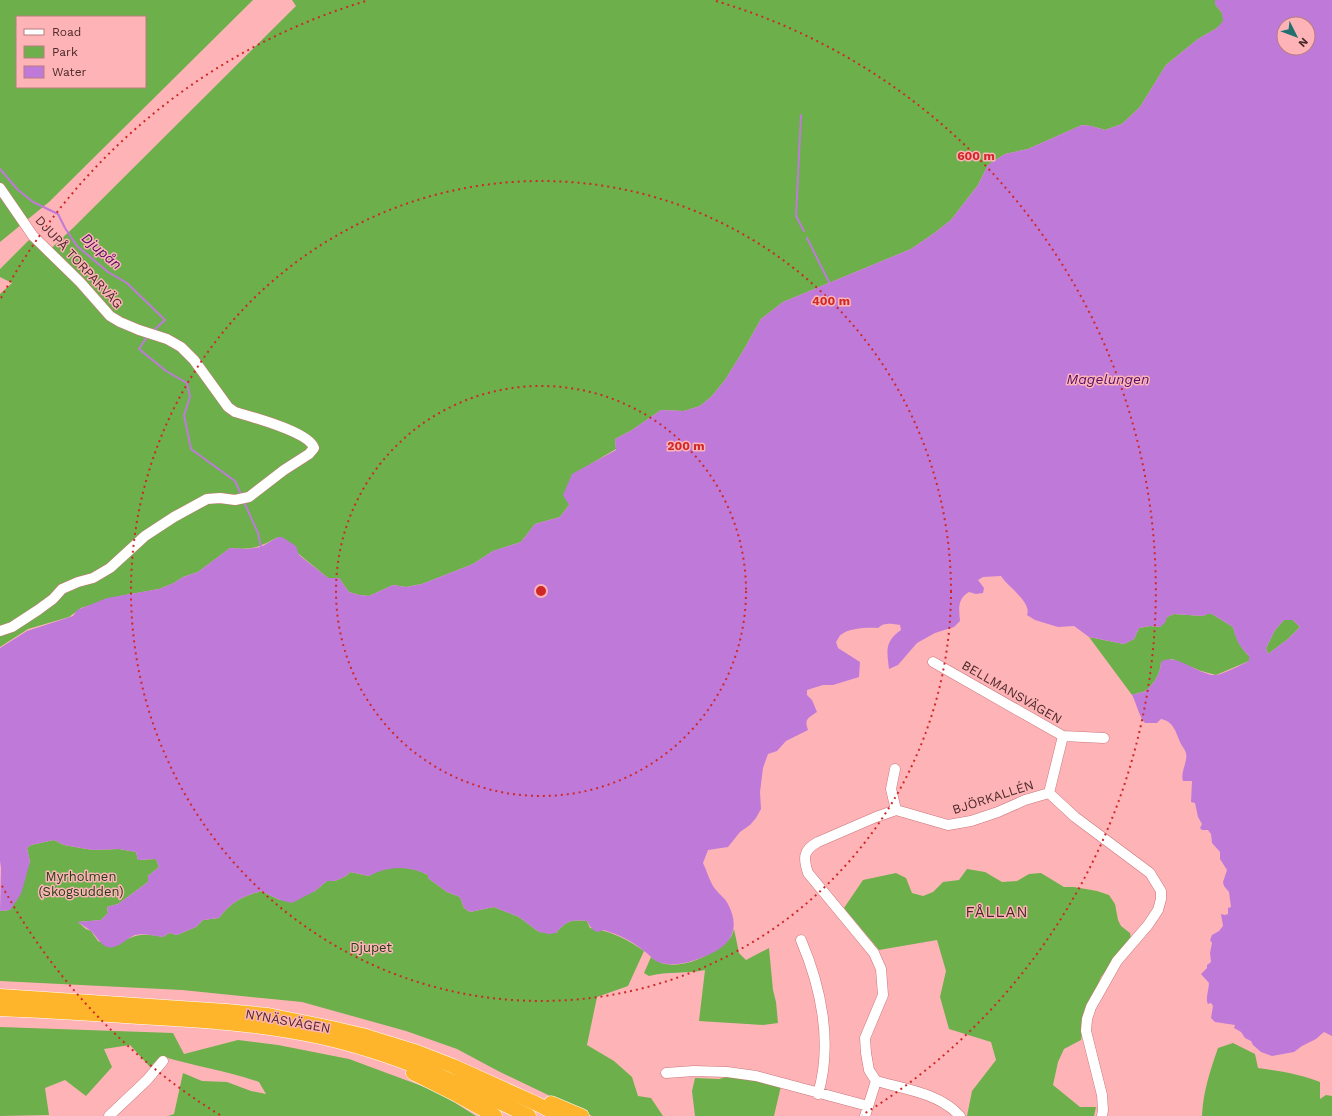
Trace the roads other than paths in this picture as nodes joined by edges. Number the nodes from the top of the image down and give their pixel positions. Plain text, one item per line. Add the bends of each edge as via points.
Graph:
1 (0, 188) edge
2 (0, 630) edge
3 (933, 662) dead end
4 (1063, 736) junction
5 (1104, 738) dead end
6 (895, 769) dead end
7 (1049, 793) junction
8 (896, 810) junction
9 (801, 940) dead end
10 (0, 996) edge
11 (0, 1009) edge
12 (319, 1037) junction
13 (164, 1061) dead end
14 (453, 1066) junction
15 (666, 1073) dead end
16 (876, 1080) junction
17 (818, 1094) junction
18 (866, 1111) edge
19 (109, 1116) edge
20 (495, 1116) edge
21 (529, 1116) edge
22 (560, 1116) edge
23 (582, 1116) edge
24 (960, 1116) edge
25 (1102, 1116) edge

1 - 2 street, DJUPÅ TORPARVÄG via 33,236 110,316 181,347 194,360 228,407 235,412 294,432 310,441 314,448 248,497 235,500 207,500 174,517 145,536 110,568 93,578 62,589 27,618 12,627
3 - 4 street, BELLMANSVÄGEN
4 - 5 street, BELLMANSVÄGEN
4 - 7 street
6 - 8 street via 891,789
7 - 8 street, BJÖRKALLÉN via 971,821 948,825
7 - 25 street, BJÖRKALLÉN via 1075,817 1150,873 1161,891 1162,899 1158,910 1117,961 1087,1019 1086,1031 1100,1081
8 - 16 street via 812,845 805,856 808,873 874,953 881,969 883,995 865,1038 869,1070
9 - 17 street via 810,961 823,1014 825,1052
10 - 14 highway, NYNÄSVÄGEN via 268,1015 362,1034
11 - 12 highway, NYNÄSVÄGEN via 194,1020
12 - 20 highway via 411,1072
12 - 21 highway, NYNÄSVÄGEN via 358,1046 418,1067
13 - 19 street
14 - 22 highway, NYNÄSVÄGEN
14 - 23 highway via 513,1086
15 - 17 street via 727,1072 756,1076
16 - 18 street
16 - 24 street via 939,1099
17 - 18 street via 842,1099

